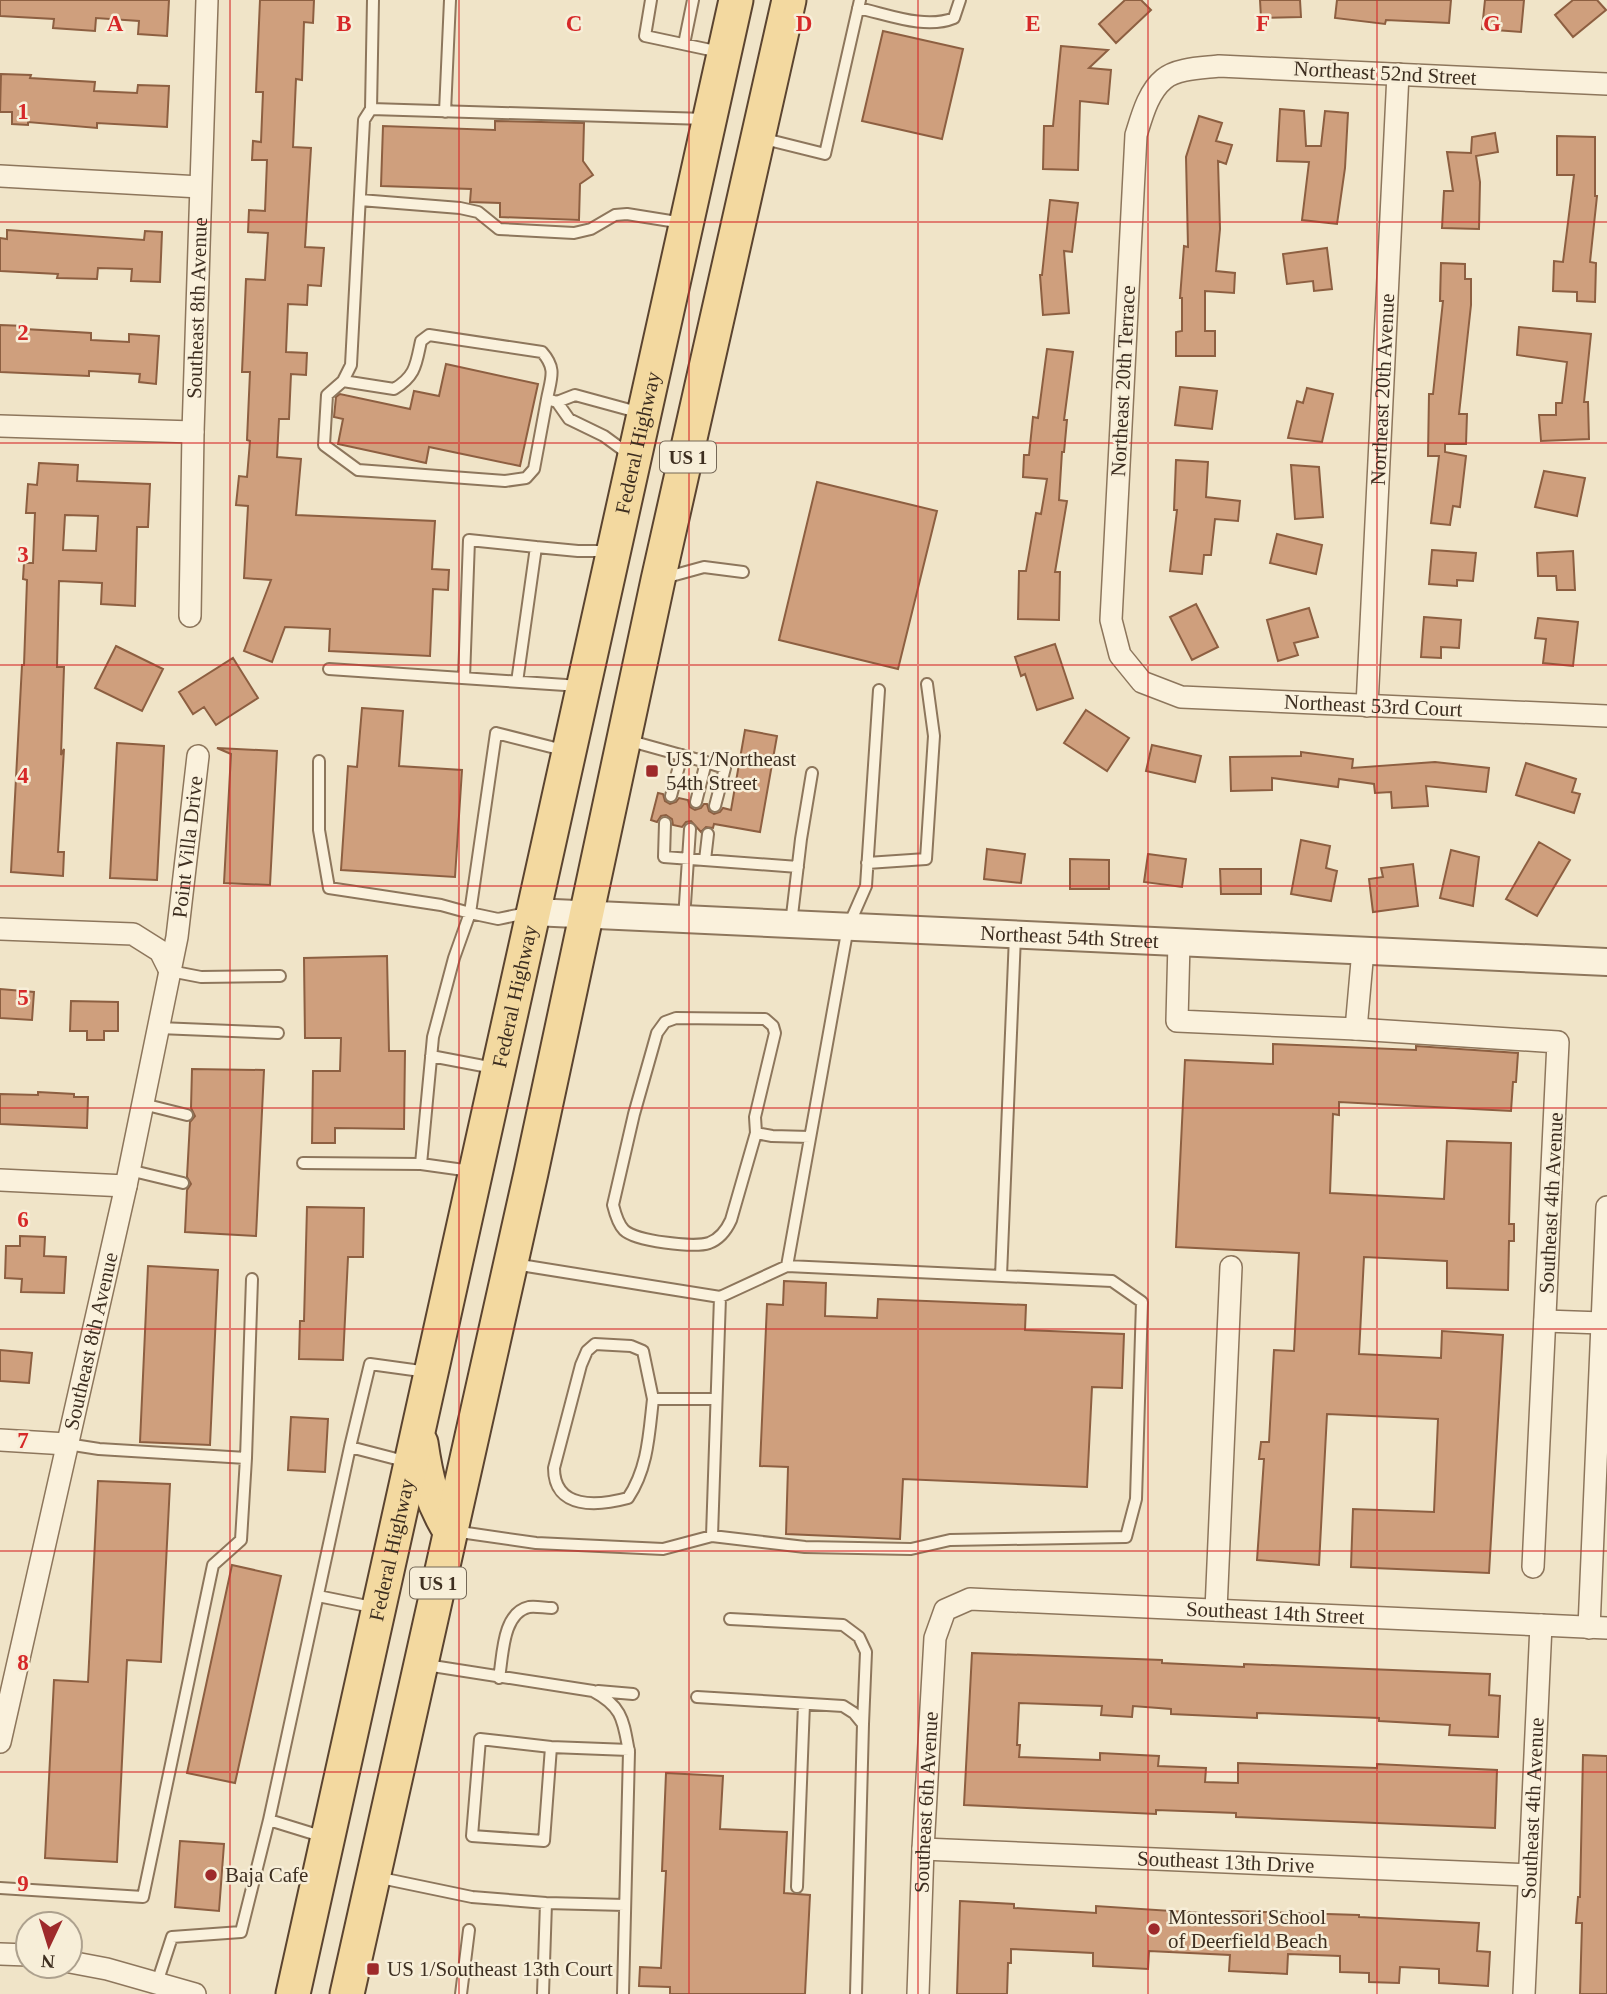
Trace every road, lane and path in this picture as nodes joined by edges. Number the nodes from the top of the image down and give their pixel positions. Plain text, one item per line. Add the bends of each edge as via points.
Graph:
1 (207, 0) edge
2 (373, 0) edge
3 (450, 0) edge
4 (651, 0) edge
5 (693, 0) edge
6 (736, 0) edge
7 (960, 0) edge
8 (859, 4) edge
9 (786, 5) edge
10 (684, 44) junction
11 (724, 53) junction
12 (1398, 74) junction
13 (1164, 78) joint
14 (1607, 84) edge
15 (371, 109) junction
16 (445, 111) junction
17 (709, 119) junction
18 (759, 138) junction
19 (0, 176) edge
20 (200, 187) junction
21 (360, 200) junction
22 (686, 223) junction
23 (668, 308) junction
24 (343, 381) junction
25 (701, 397) junction
26 (552, 400) junction
27 (644, 414) junction
28 (0, 426) edge
29 (193, 432) junction
30 (634, 458) junction
31 (676, 510) junction
32 (536, 547) junction
33 (613, 551) junction
34 (743, 572) dead end
35 (658, 580) junction
36 (190, 616) dead end
37 (329, 669) dead end
38 (464, 678) junction
39 (517, 682) junction
40 (1142, 682) joint
41 (927, 684) dead end
42 (583, 687) junction
43 (878, 690) dead end
44 (1367, 706) junction
45 (1607, 716) edge
46 (624, 739) junction
47 (568, 751) junction
48 (198, 755) dead end
49 (682, 755) junction
50 (319, 761) dead end
51 (706, 762) junction
52 (813, 773) dead end
53 (671, 796) dead end
54 (696, 802) dead end
55 (715, 806) dead end
56 (665, 823) dead end
57 (690, 829) dead end
58 (708, 834) dead end
59 (687, 859) junction
60 (705, 860) junction
61 (867, 863) junction
62 (798, 867) junction
63 (533, 912) junction
64 (470, 914) junction
65 (586, 915) junction
66 (684, 919) junction
67 (791, 924) junction
68 (848, 927) junction
69 (0, 929) edge
70 (1015, 934) junction
71 (177, 937) joint
72 (1178, 942) junction
73 (1363, 950) junction
74 (1607, 962) edge
75 (170, 971) junction
76 (280, 976) dead end
77 (159, 1028) junction
78 (1356, 1029) junction
79 (278, 1034) dead end
80 (431, 1056) junction
81 (498, 1069) junction
82 (143, 1104) junction
83 (187, 1115) dead end
84 (756, 1133) junction
85 (810, 1137) junction
86 (303, 1163) dead end
87 (421, 1164) junction
88 (475, 1172) junction
89 (128, 1178) junction
90 (0, 1180) edge
91 (183, 1184) dead end
92 (1607, 1207) edge
93 (510, 1264) junction
94 (787, 1266) junction
95 (1231, 1266) dead end
96 (1001, 1276) junction
97 (252, 1279) dead end
98 (720, 1297) junction
99 (1545, 1321) junction
100 (1602, 1322) junction
101 (431, 1373) junction
102 (653, 1399) junction
103 (716, 1399) junction
104 (419, 1426) junction
105 (0, 1440) edge
106 (68, 1444) junction
107 (350, 1447) junction
108 (246, 1458) junction
109 (411, 1463) junction
110 (450, 1531) junction
111 (712, 1536) junction
112 (1533, 1567) dead end
113 (318, 1596) junction
114 (552, 1608) dead end
115 (378, 1609) junction
116 (945, 1610) joint
117 (1216, 1610) junction
118 (730, 1619) dead end
119 (1541, 1625) junction
120 (1598, 1628) edge
121 (421, 1664) junction
122 (499, 1678) junction
123 (593, 1691) junction
124 (633, 1693) dead end
125 (697, 1697) dead end
126 (4, 1701) edge
127 (804, 1704) junction
128 (863, 1724) junction
129 (0, 1742) edge
130 (551, 1747) junction
131 (629, 1750) junction
132 (269, 1820) junction
133 (327, 1838) junction
134 (923, 1849) junction
135 (1529, 1875) junction
136 (373, 1877) junction
137 (796, 1887) dead end
138 (0, 1888) edge
139 (546, 1903) junction
140 (625, 1905) junction
141 (469, 1930) dead end
142 (84, 1965) edge
143 (157, 1983) junction
144 (195, 1994) edge
145 (293, 1994) edge
146 (348, 1994) edge
147 (461, 1994) edge
148 (543, 1994) edge
149 (623, 1994) edge
150 (856, 1994) edge
151 (918, 1994) edge
152 (1524, 1994) edge

1 - 20 street, Southeast 8th Avenue
2 - 15 lane
3 - 16 lane
4 - 10 lane via 645,36
5 - 10 lane
6 - 11 main road, Federal Highway / US 1
7 - 8 lane via 954,18 943,23 915,21
8 - 18 lane via 825,155
9 - 18 main road, US 1
10 - 11 lane
11 - 17 main road, Federal Highway / US 1
12 - 13 street, Northeast 52nd Street via 1219,65
12 - 14 street, Northeast 52nd Street
12 - 44 street, Northeast 20th Avenue
13 - 40 street, Northeast 20th Terrace via 1147,102 1136,135 1111,620 1120,655
15 - 16 lane
15 - 21 lane via 364,120
16 - 17 lane
17 - 22 main road, Federal Highway / US 1
18 - 25 main road, US 1
19 - 20 street
20 - 29 street, Southeast 8th Avenue
21 - 22 lane via 460,208 478,212 499,229 574,233 627,214
21 - 24 lane via 351,365
22 - 23 main road, Federal Highway / US 1
23 - 25 main road via 676,365
23 - 27 main road, Federal Highway / US 1
24 - 26 lane via 394,389 415,370 421,341 429,335 542,352 551,363
24 - 26 lane via 327,395 324,445 358,470 505,481 526,478 534,469
25 - 31 main road, US 1
26 - 27 lane via 575,395
26 - 30 lane via 569,419
27 - 30 main road, Federal Highway / US 1
27 - 31 main road via 666,444
28 - 29 street
29 - 36 street, Southeast 8th Avenue
30 - 33 main road, Federal Highway / US 1
31 - 35 main road, US 1
32 - 33 lane
32 - 38 lane via 469,540
32 - 39 lane
33 - 42 main road, Federal Highway / US 1
34 - 35 lane via 704,567
35 - 46 main road, US 1
37 - 38 lane
38 - 39 lane
39 - 42 lane
40 - 44 street, Northeast 53rd Court via 1181,697
41 - 61 lane via 934,736 926,859
42 - 47 main road, Federal Highway / US 1
43 - 61 lane
44 - 45 street, Northeast 53rd Court
46 - 49 lane
46 - 65 main road, US 1
47 - 63 main road, Federal Highway / US 1
47 - 64 lane via 496,733
48 - 71 street, Point Villa Drive
49 - 51 lane
49 - 53 lane
50 - 64 lane via 319,830 329,888 441,905
51 - 54 lane
51 - 55 lane via 725,768
52 - 62 lane
56 - 59 lane via 664,857
57 - 59 lane
58 - 60 lane
59 - 60 lane
59 - 66 lane
60 - 62 lane
61 - 68 lane via 866,886
62 - 67 lane
63 - 64 lane via 498,919
63 - 65 street, Northeast 54th Street
63 - 81 main road, Federal Highway / US 1
64 - 80 lane via 454,958
65 - 66 street, Northeast 54th Street
65 - 93 main road, US 1
66 - 67 street, Northeast 54th Street
67 - 68 street, Northeast 54th Street
68 - 70 street, Northeast 54th Street
68 - 85 lane
69 - 75 street via 133,934 160,951
70 - 72 street, Northeast 54th Street
70 - 96 lane
71 - 75 street, Southeast 8th Avenue
72 - 73 street, Northeast 54th Street
72 - 78 street via 1177,1021
73 - 74 street, Northeast 54th Street
73 - 78 street
75 - 76 lane via 201,977
75 - 77 street, Southeast 8th Avenue
77 - 79 lane
77 - 82 street, Southeast 8th Avenue
78 - 99 street, Southeast 4th Avenue via 1558,1042
80 - 81 lane
80 - 87 lane
81 - 88 main road, Federal Highway / US 1
82 - 83 lane
82 - 89 street, Southeast 8th Avenue
84 - 84 lane via 773,1026 765,1019 676,1018 665,1022 657,1032 613,1205 624,1230 660,1243 708,1243 725,1233
84 - 85 lane
85 - 94 lane
86 - 87 lane
87 - 88 lane
88 - 101 main road, Federal Highway / US 1
89 - 90 street
89 - 91 lane
89 - 106 street, Southeast 8th Avenue
92 - 100 street
93 - 98 lane
93 - 110 main road, US 1
94 - 96 lane
94 - 98 lane
95 - 117 street
96 - 111 lane via 1112,1281 1142,1302 1136,1499 1126,1537 950,1539 911,1549 805,1548
97 - 108 lane
98 - 103 lane
99 - 100 street
99 - 112 street, Southeast 4th Avenue
100 - 120 street
101 - 104 main road, Federal Highway / US 1
101 - 107 lane via 370,1364
102 - 102 lane via 643,1351 595,1344 587,1351 554,1468 554,1483 560,1493 571,1500 607,1504 628,1498 639,1480 646,1453
102 - 103 lane
103 - 111 lane
104 - 109 main road, Federal Highway / US 1
104 - 110 main road via 427,1483
105 - 106 street
106 - 108 lane
106 - 126 street, Southeast 8th Avenue
107 - 109 lane
107 - 113 lane
108 - 138 lane via 241,1540 213,1565 143,1896
109 - 115 main road, Federal Highway / US 1
110 - 111 lane via 536,1544 663,1549
110 - 121 main road, US 1
113 - 115 lane
113 - 132 lane
114 - 122 lane via 529,1607 517,1613 509,1626
115 - 133 main road, Federal Highway / US 1
116 - 117 street, Southeast 14th Street via 970,1600
116 - 134 street, Southeast 6th Avenue via 935,1638
117 - 119 street, Southeast 14th Street
118 - 128 lane via 842,1625 859,1637 866,1652
119 - 120 street, Southeast 14th Street
119 - 135 street, Southeast 4th Avenue
121 - 122 lane
121 - 136 main road, US 1
122 - 123 lane
123 - 124 lane
123 - 131 lane via 612,1701
125 - 127 lane
126 - 129 street, Southeast 8th Avenue
127 - 128 lane via 843,1706
127 - 137 lane
128 - 150 lane
130 - 130 lane via 480,1739 472,1836 544,1841
130 - 131 lane
131 - 140 lane
132 - 133 lane
132 - 143 lane via 241,1932 172,1937
133 - 145 main road, Federal Highway / US 1
134 - 135 street, Southeast 13th Drive
134 - 151 street, Southeast 6th Avenue
135 - 152 street, Southeast 4th Avenue
136 - 139 lane via 472,1898
136 - 146 main road, US 1
139 - 140 lane
139 - 148 lane
140 - 149 lane
141 - 147 lane
142 - 143 street
143 - 144 street

